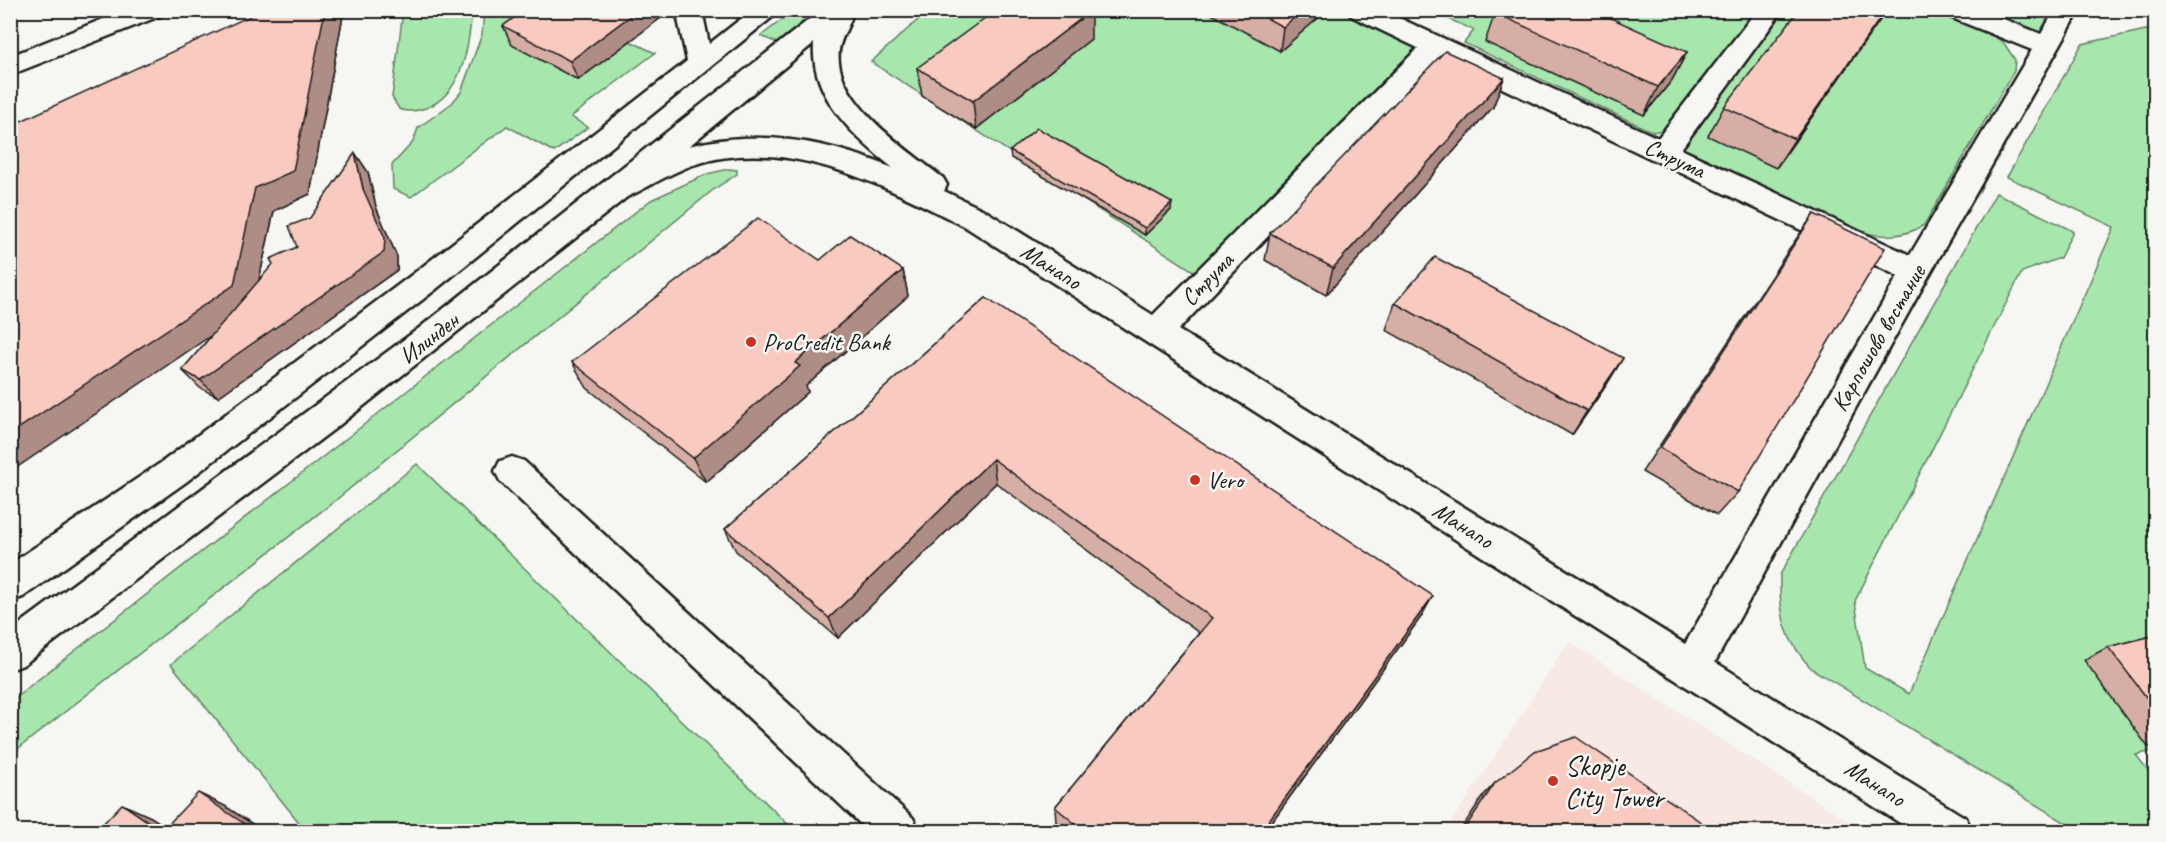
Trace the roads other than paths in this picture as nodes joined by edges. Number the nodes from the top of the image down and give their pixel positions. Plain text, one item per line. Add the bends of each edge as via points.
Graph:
1 (151, 10) edge
2 (689, 10) edge
3 (769, 10) edge
4 (840, 10) edge
5 (1360, 10) edge
6 (1771, 10) edge
7 (1956, 10) edge
8 (2068, 10) edge
9 (1435, 46) junction
10 (2047, 46) junction
11 (701, 64) junction
12 (10, 66) edge
13 (1663, 152) junction
14 (618, 189) junction
15 (974, 218) junction
16 (1916, 271) junction
17 (1156, 332) junction
18 (512, 471) dead end
19 (10, 585) edge
20 (10, 653) edge
21 (1692, 668) junction
22 (899, 831) edge
23 (1952, 831) edge

1 - 12 street
2 - 11 street
3 - 11 street, Илинден
4 - 14 street, Илинден
4 - 15 street, Манапо via 824,51 827,77 836,93 885,144
5 - 9 street, Струма
6 - 13 street
7 - 10 street
8 - 10 street, Карпошово востание
9 - 13 street, Струма
9 - 17 street, Струма
10 - 16 street, Карпошово востание
11 - 19 street, Илинден via 174,472
13 - 16 street, Струма
14 - 15 street, Манапо via 693,155 736,146 783,146 825,154 871,170
14 - 20 street, Илинден via 321,423
15 - 17 street, Манапо
16 - 21 street, Карпошово востание
17 - 21 street, Манапо
18 - 22 street
21 - 23 street, Манапо

